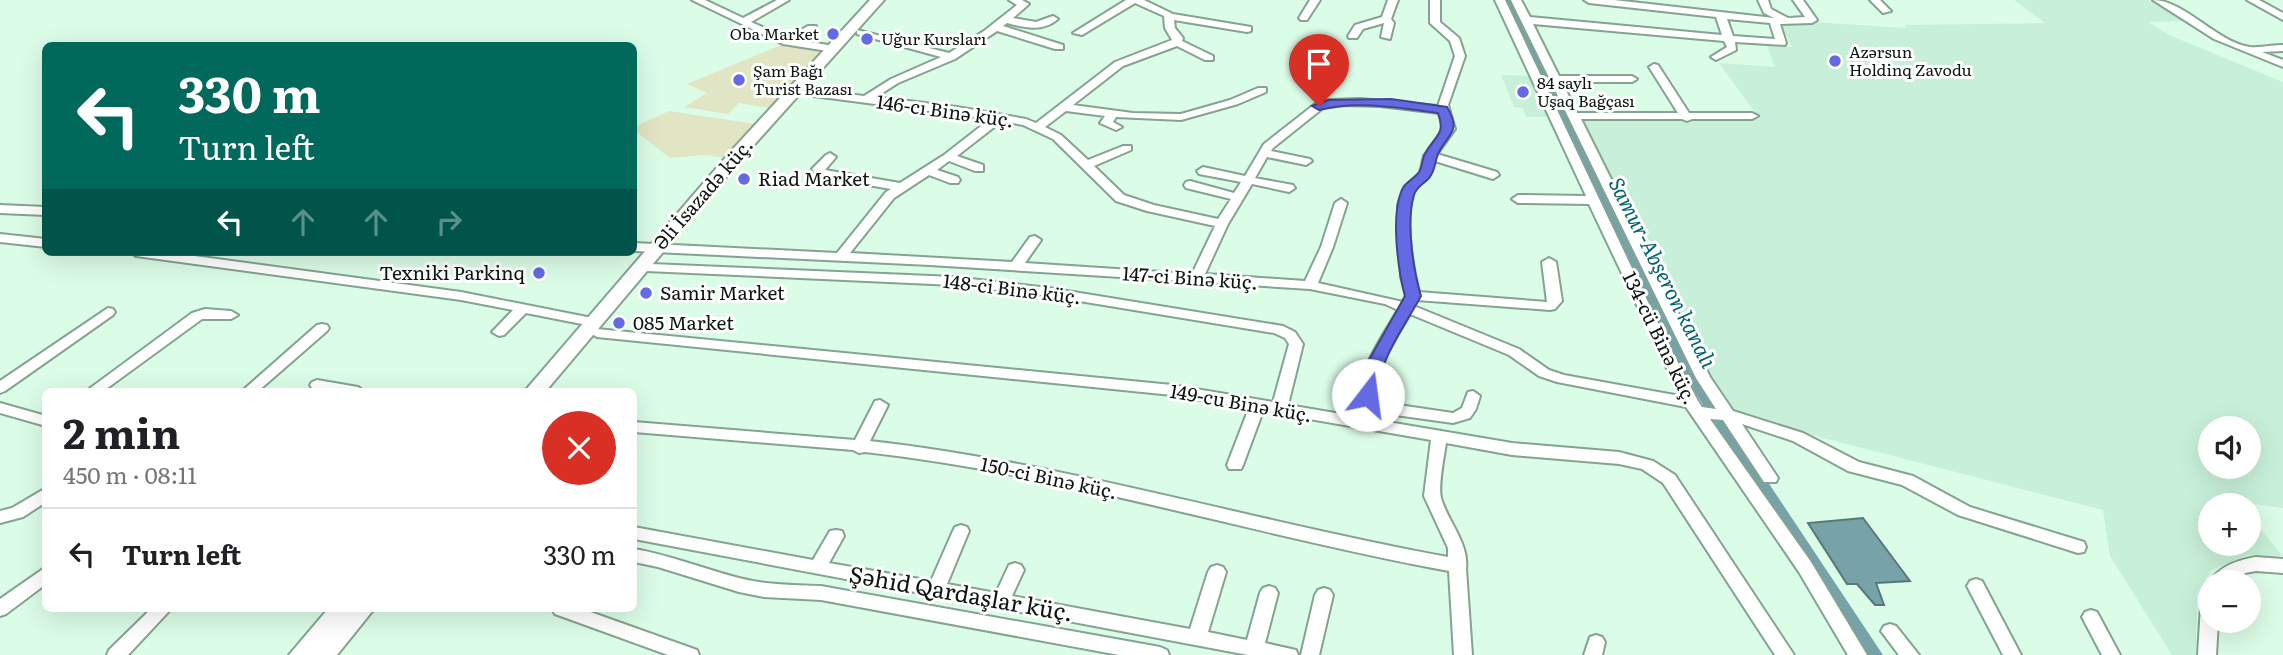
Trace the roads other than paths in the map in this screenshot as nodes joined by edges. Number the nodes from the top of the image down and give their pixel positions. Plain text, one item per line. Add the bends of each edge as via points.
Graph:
1 (697, 0) edge
2 (877, 0) edge
3 (888, 0) edge
4 (1014, 0) edge
5 (1134, 0) edge
6 (1164, 0) edge
7 (1315, 0) edge
8 (1393, 0) edge
9 (1435, 0) edge
10 (1500, 0) edge
11 (1516, 0) edge
12 (1589, 0) edge
13 (1763, 0) edge
14 (1798, 0) edge
15 (1875, 0) edge
16 (2158, 0) edge
17 (2252, 0) edge
18 (781, 2) edge
19 (1682, 5) edge
20 (1643, 6) junction
21 (1154, 8) junction
22 (792, 9) dead end
23 (1886, 11) dead end
24 (1720, 14) junction
25 (1170, 16) junction
26 (2283, 17) edge
27 (1304, 18) dead end
28 (1006, 19) junction
29 (1053, 19) dead end
30 (1386, 19) junction
31 (1525, 20) junction
32 (1649, 21) dead end
33 (1774, 21) junction
34 (743, 22) junction
35 (1786, 22) junction
36 (995, 27) junction
37 (812, 28) dead end
38 (1247, 29) dead end
39 (861, 32) junction
40 (1077, 33) dead end
41 (1353, 36) dead end
42 (1386, 37) dead end
43 (1729, 39) junction
44 (787, 42) junction
45 (1177, 42) junction
46 (1059, 47) dead end
47 (2283, 48) edge
48 (839, 49) junction
49 (2248, 50) junction
50 (951, 57) junction
51 (1716, 57) dead end
52 (1209, 58) dead end
53 (2283, 64) edge
54 (1654, 67) dead end
55 (1554, 79) junction
56 (1632, 79) dead end
57 (1262, 90) dead end
58 (806, 92) junction
59 (865, 100) junction
60 (1065, 107) junction
61 (1443, 110) junction
62 (1112, 114) junction
63 (1573, 116) junction
64 (1752, 116) dead end
65 (1000, 117) junction
66 (1687, 118) junction
67 (1038, 127) junction
68 (1116, 127) dead end
69 (1256, 138) dead end
70 (1127, 148) dead end
71 (1266, 149) junction
72 (1430, 156) junction
73 (948, 157) junction
74 (830, 158) dead end
75 (1306, 161) dead end
76 (1085, 166) junction
77 (979, 168) dead end
78 (927, 170) junction
79 (1203, 171) dead end
80 (1493, 175) dead end
81 (954, 180) dead end
82 (1246, 181) junction
83 (1190, 185) dead end
84 (900, 187) junction
85 (1289, 188) dead end
86 (1237, 197) junction
87 (1518, 199) dead end
88 (1595, 200) junction
89 (1341, 203) dead end
90 (0, 209) edge
91 (42, 211) edge
92 (1222, 224) junction
93 (0, 238) edge
94 (1035, 240) dead end
95 (42, 243) edge
96 (637, 247) edge
97 (662, 249) junction
98 (169, 256) edge
99 (841, 256) junction
100 (1549, 262) dead end
101 (1016, 266) junction
102 (645, 268) junction
103 (1197, 278) junction
104 (1310, 285) junction
105 (1410, 302) junction
106 (523, 308) junction
107 (108, 312) dead end
108 (231, 315) dead end
109 (595, 327) junction
110 (322, 328) dead end
111 (499, 332) dead end
112 (317, 385) dead end
113 (0, 388) edge
114 (98, 388) edge
115 (253, 388) edge
116 (335, 388) edge
117 (538, 388) edge
118 (552, 388) edge
119 (1473, 396) dead end
120 (880, 405) dead end
121 (1258, 405) junction
122 (1693, 407) junction
123 (0, 408) edge
124 (1279, 409) junction
125 (1729, 414) junction
126 (42, 420) edge
127 (637, 427) edge
128 (1438, 436) junction
129 (859, 448) junction
130 (1235, 465) dead end
131 (1770, 478) dead end
132 (42, 497) edge
133 (0, 517) edge
134 (961, 531) dead end
135 (637, 534) edge
136 (836, 536) dead end
137 (2078, 547) dead end
138 (637, 556) edge
139 (1458, 566) junction
140 (2283, 566) edge
141 (818, 568) junction
142 (1015, 570) dead end
143 (2234, 570) edge
144 (1217, 572) dead end
145 (42, 577) edge
146 (1976, 586) dead end
147 (936, 590) junction
148 (1269, 593) dead end
149 (1324, 596) dead end
150 (1001, 602) junction
151 (0, 610) edge
152 (159, 612) edge
153 (340, 612) edge
154 (359, 612) edge
155 (569, 612) edge
156 (2091, 617) dead end
157 (1890, 631) dead end
158 (2208, 633) edge
159 (1197, 637) junction
160 (1254, 648) junction
161 (116, 655) edge
162 (302, 655) edge
163 (322, 655) edge
164 (690, 655) edge
165 (1160, 655) edge
166 (1289, 655) edge
167 (1310, 655) edge
168 (1463, 655) edge
169 (1785, 655) edge
170 (1858, 655) edge
171 (1910, 655) edge
172 (2012, 655) edge
173 (2111, 655) edge
174 (2207, 655) edge

1 - 34 street
2 - 48 main road, Əli İsazadə küç.
3 - 39 main road, Əli İsazadə küç.
4 - 28 street via 1024,4
5 - 21 street
5 - 40 street
6 - 21 street
7 - 27 street
8 - 30 street
9 - 61 street via 1435,23 1455,40 1460,56
10 - 88 street, 134-cü Binə küç.
11 - 31 street
12 - 20 street
13 - 35 street via 1767,10
14 - 35 street via 1812,19
15 - 23 street
16 - 49 street
17 - 26 street
18 - 22 street
18 - 34 street
19 - 20 street
19 - 24 street
20 - 32 street
21 - 25 street
24 - 33 street
24 - 43 street
25 - 38 street
25 - 45 street
28 - 29 street via 1035,27
28 - 36 street
30 - 41 street via 1359,27
30 - 42 street
31 - 43 street via 1616,33
31 - 55 street
33 - 35 street
33 - 43 street via 1781,43
34 - 44 street
36 - 46 street
36 - 50 street
37 - 44 street
39 - 48 main road, Əli İsazadə küç.
39 - 50 street
43 - 51 street via 1730,51
44 - 48 street
45 - 52 street
45 - 60 street via 1119,64
47 - 49 street
48 - 58 main road, Əli İsazadə küç.
48 - 97 main road, Əli İsazadə küç.
49 - 53 street
50 - 59 street via 887,83
54 - 66 street
55 - 56 street
55 - 63 street
57 - 62 street via 1181,117
58 - 59 street, 146-cı Binə küç.
58 - 97 main road, Əli İsazadə küç.
59 - 65 street, 146-cı Binə küç.
60 - 62 street
60 - 67 street
61 - 71 street via 1391,103 1322,104
61 - 72 street via 1449,129
62 - 68 street via 1106,123
63 - 66 street
63 - 125 street via 1688,351
64 - 66 street
65 - 67 street, 146-cı Binə küç.
65 - 73 street
67 - 76 street, 146-cı Binə küç. via 1057,137
69 - 71 street
70 - 76 street
71 - 75 street
71 - 82 street
72 - 80 street
72 - 105 street via 1425,175 1411,186 1404,205
73 - 77 street
73 - 78 street
74 - 84 street via 818,169 820,173
76 - 92 street, 146-cı Binə küç. via 1121,198
78 - 81 street
78 - 84 street
79 - 82 street
82 - 85 street
82 - 86 street
83 - 86 street
84 - 99 street
86 - 92 street
87 - 88 street
88 - 122 street, 134-cü Binə küç.
89 - 104 street
90 - 91 street
92 - 103 street
93 - 95 street
94 - 101 street
96 - 97 street, 147-ci Binə küç.
97 - 99 street, 147-ci Binə küç.
97 - 102 main road, Əli İsazadə küç.
98 - 106 street, 149-cu Binə küç.
99 - 101 street, 147-ci Binə küç.
100 - 105 street via 1555,300 1550,306
101 - 103 street, 147-ci Binə küç.
102 - 109 main road, Əli İsazadə küç.
102 - 124 street, 148-ci Binə küç. via 979,283 1278,329 1296,344
103 - 104 street, 147-ci Binə küç.
104 - 105 street, 147-ci Binə küç.
105 - 119 street via 1370,378 1369,400 1381,408 1453,418 1469,412
105 - 122 street, 147-ci Binə küç. via 1514,352 1544,373
106 - 109 street, 149-cu Binə küç.
106 - 111 street
107 - 113 street
108 - 114 street via 197,316
109 - 117 main road, Əli İsazadə küç.
109 - 118 main road, Əli İsazadə küç.
109 - 121 street, 149-cu Binə küç. via 1172,390
110 - 115 street
112 - 116 street
120 - 129 street
121 - 124 street, 149-cu Binə küç.
121 - 130 street
122 - 125 street, 147-ci Binə küç.
122 - 170 street, 134-cü Binə küç. via 1805,567
123 - 126 street
124 - 128 street, 149-cu Binə küç.
125 - 131 street
125 - 137 street, 147-ci Binə küç. via 1808,440 1854,467 1907,480 1979,517
127 - 129 street, 150-ci Binə küç.
128 - 139 street via 1432,496 1453,539
128 - 169 street, 149-cu Binə küç. via 1536,452 1619,458 1658,470 1669,479
129 - 139 street, 150-ci Binə küç. via 998,465 1372,551
132 - 133 street via 18,513
134 - 147 street
135 - 141 street, Şəhid Qardaşlar küç.
136 - 141 street
138 - 165 street via 764,590 821,593
139 - 168 street
140 - 143 street via 2245,565
141 - 147 street, Şəhid Qardaşlar küç.
142 - 150 street
144 - 159 street
145 - 151 street
146 - 172 street
147 - 150 street, Şəhid Qardaşlar küç.
148 - 160 street
149 - 167 street
150 - 159 street, Şəhid Qardaşlar küç.
152 - 161 street
153 - 162 main road
154 - 163 main road
155 - 164 street
156 - 173 street
157 - 171 street
158 - 174 street
159 - 160 street, Şəhid Qardaşlar küç.
160 - 166 street, Şəhid Qardaşlar küç.

